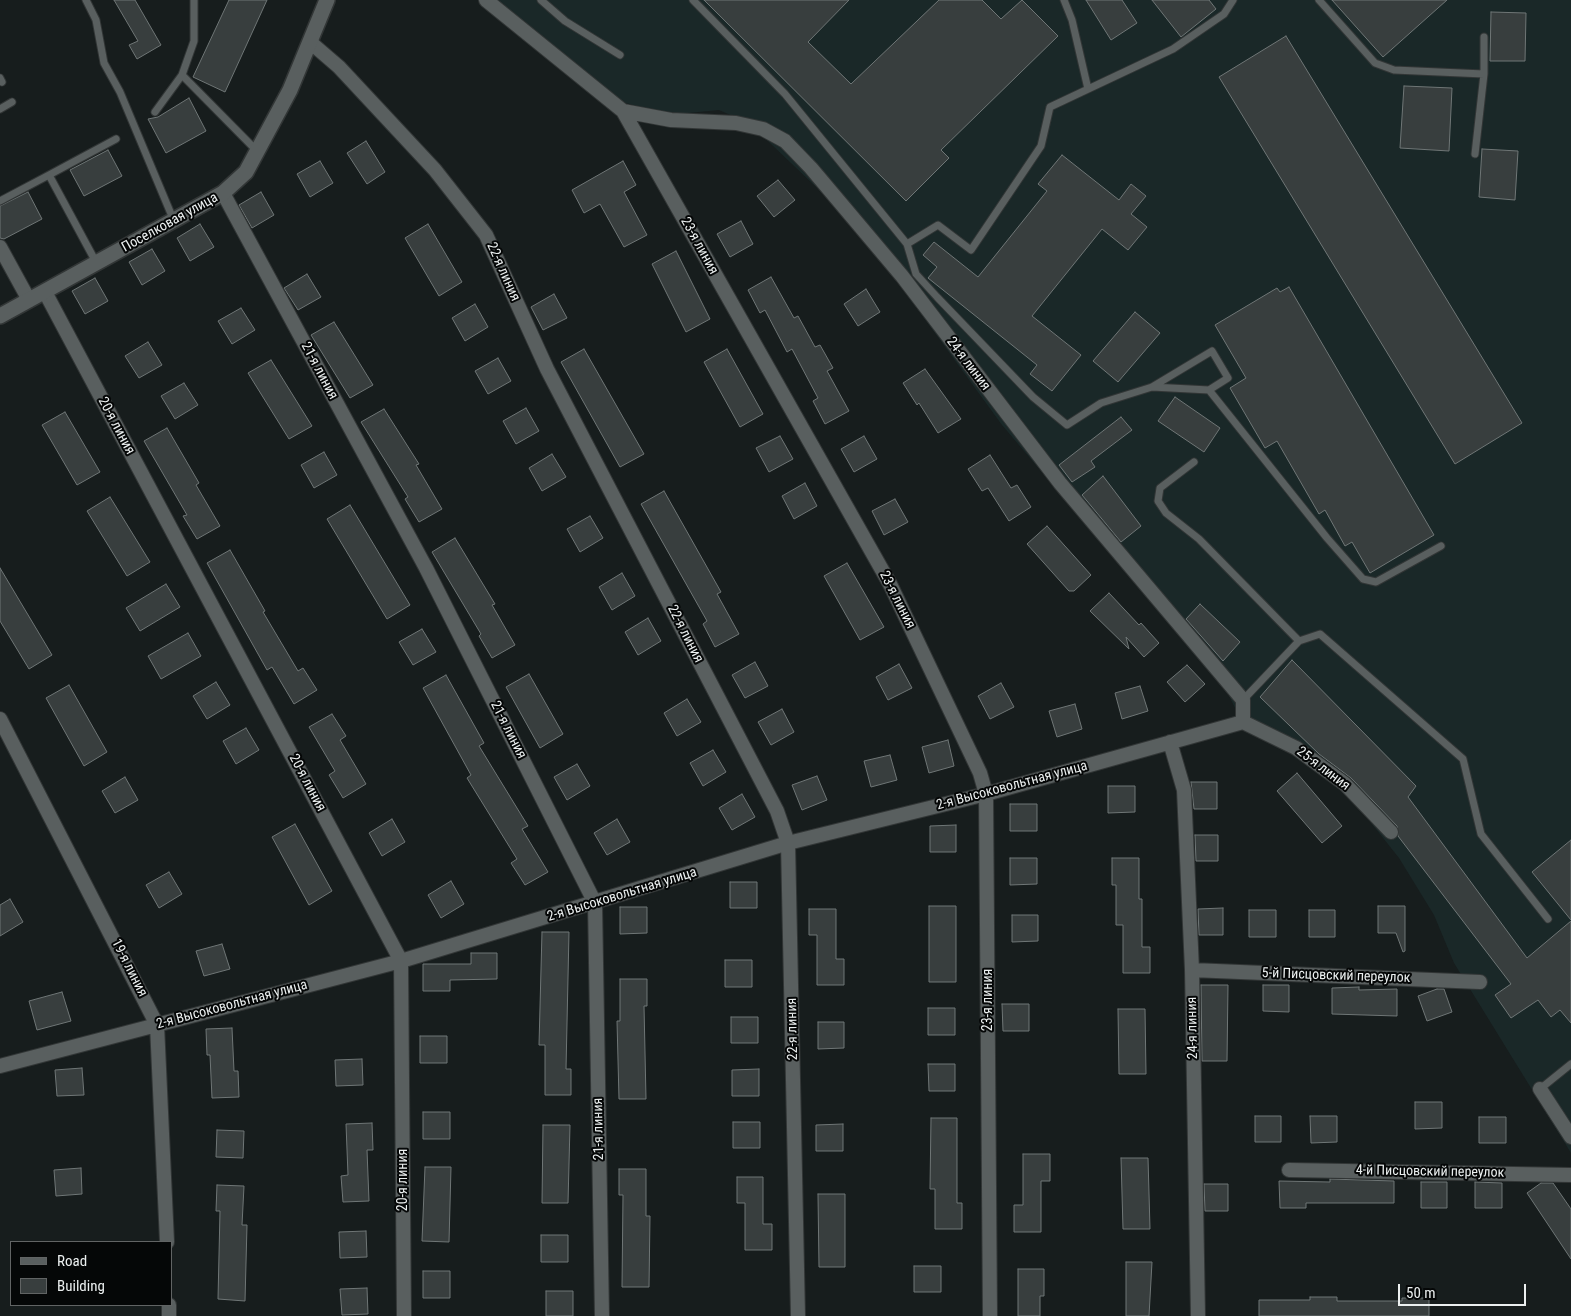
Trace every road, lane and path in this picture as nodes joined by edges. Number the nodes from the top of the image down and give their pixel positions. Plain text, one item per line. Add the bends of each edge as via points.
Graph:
1 (86, 0) edge
2 (194, 0) edge
3 (327, 0) edge
4 (541, 0) edge
5 (693, 0) edge
6 (1064, 0) edge
7 (1233, 0) edge
8 (1319, 0) edge
9 (488, 1) edge
10 (1484, 37) dead end
11 (310, 42) junction
12 (620, 55) dead end
13 (1484, 74) junction
14 (182, 75) junction
15 (1088, 89) junction
16 (12, 102) dead end
17 (0, 108) edge
18 (623, 111) junction
19 (155, 112) dead end
20 (116, 139) dead end
21 (258, 152) junction
22 (1475, 154) dead end
23 (49, 175) junction
24 (223, 193) junction
25 (0, 201) edge
26 (174, 221) junction
27 (907, 244) junction
28 (0, 247) edge
29 (97, 264) junction
30 (45, 292) junction
31 (29, 300) junction
32 (0, 316) edge
33 (1152, 387) junction
34 (1209, 390) junction
35 (1194, 462) dead end
36 (1441, 546) dead end
37 (1299, 641) junction
38 (1242, 700) junction
39 (0, 719) edge
40 (1243, 722) junction
41 (1170, 742) junction
42 (986, 794) junction
43 (1391, 832) dead end
44 (788, 843) junction
45 (596, 903) junction
46 (1548, 919) dead end
47 (401, 961) junction
48 (1192, 970) junction
49 (1480, 982) dead end
50 (157, 1025) junction
51 (1571, 1064) edge
52 (0, 1066) edge
53 (1540, 1089) joint
54 (1571, 1137) edge
55 (1289, 1170) dead end
56 (1571, 1175) edge
57 (168, 1241) edge
58 (404, 1316) edge
59 (602, 1316) edge
60 (798, 1316) edge
61 (990, 1316) edge
62 (1198, 1316) edge

1 - 26 lane via 96,20 104,63 120,92
2 - 14 lane via 194,42
3 - 11 street, Поселковая улица
4 - 12 lane via 565,21
5 - 27 lane via 785,94
6 - 15 lane via 1072,20
7 - 15 lane via 1224,14 1174,49
8 - 13 lane via 1375,63 1394,70
9 - 18 street, 23-я линия
10 - 13 lane
11 - 21 street, Поселковая улица
11 - 44 street, 22-я линия via 339,67 435,170 486,235 547,369 777,811
13 - 22 lane
14 - 19 lane
14 - 21 lane
15 - 27 lane via 1050,107 1041,146 971,250 938,225
16 - 17 lane
18 - 38 street, 24-я линия via 671,120 736,123 763,129 785,141 902,276 1060,483
18 - 42 street, 23-я линия via 890,584 980,773
20 - 23 lane
21 - 24 street, Поселковая улица via 246,172
23 - 25 lane
23 - 29 lane
24 - 26 street, Поселковая улица
24 - 45 street, 21-я линия via 426,568
26 - 29 street, Поселковая улица
27 - 33 lane via 916,274 1033,397 1067,425 1101,403
28 - 31 street
29 - 30 street, Поселковая улица
30 - 31 street, Поселковая улица
30 - 47 street, 20-я линия
31 - 32 street, Поселковая улица
33 - 34 lane
33 - 34 lane via 1212,350 1228,378
34 - 36 lane via 1363,579 1376,582
35 - 37 lane via 1160,488 1158,501 1166,513 1199,539
37 - 38 lane
37 - 46 lane via 1320,634 1462,759 1481,834
38 - 40 street
39 - 50 street, 19-я линия
40 - 41 street, 2-я Высоковольтная улица
40 - 43 street, 25-я линия via 1296,748 1345,784
41 - 42 street, 2-я Высоковольтная улица
41 - 48 street, 24-я линия via 1184,790
42 - 44 street, 2-я Высоковольтная улица
42 - 61 street, 23-я линия
44 - 45 street, 2-я Высоковольтная улица
44 - 60 street, 22-я линия
45 - 47 street, 2-я Высоковольтная улица
45 - 59 street, 21-я линия
47 - 50 street, 2-я Высоковольтная улица
47 - 58 street, 20-я линия
48 - 49 street, 5-й Писцовский переулок
48 - 62 street, 24-я линия
50 - 52 street, 2-я Высоковольтная улица
50 - 57 street, 19-я линия
51 - 53 lane
53 - 54 street
55 - 56 street, 4-й Писцовский переулок

